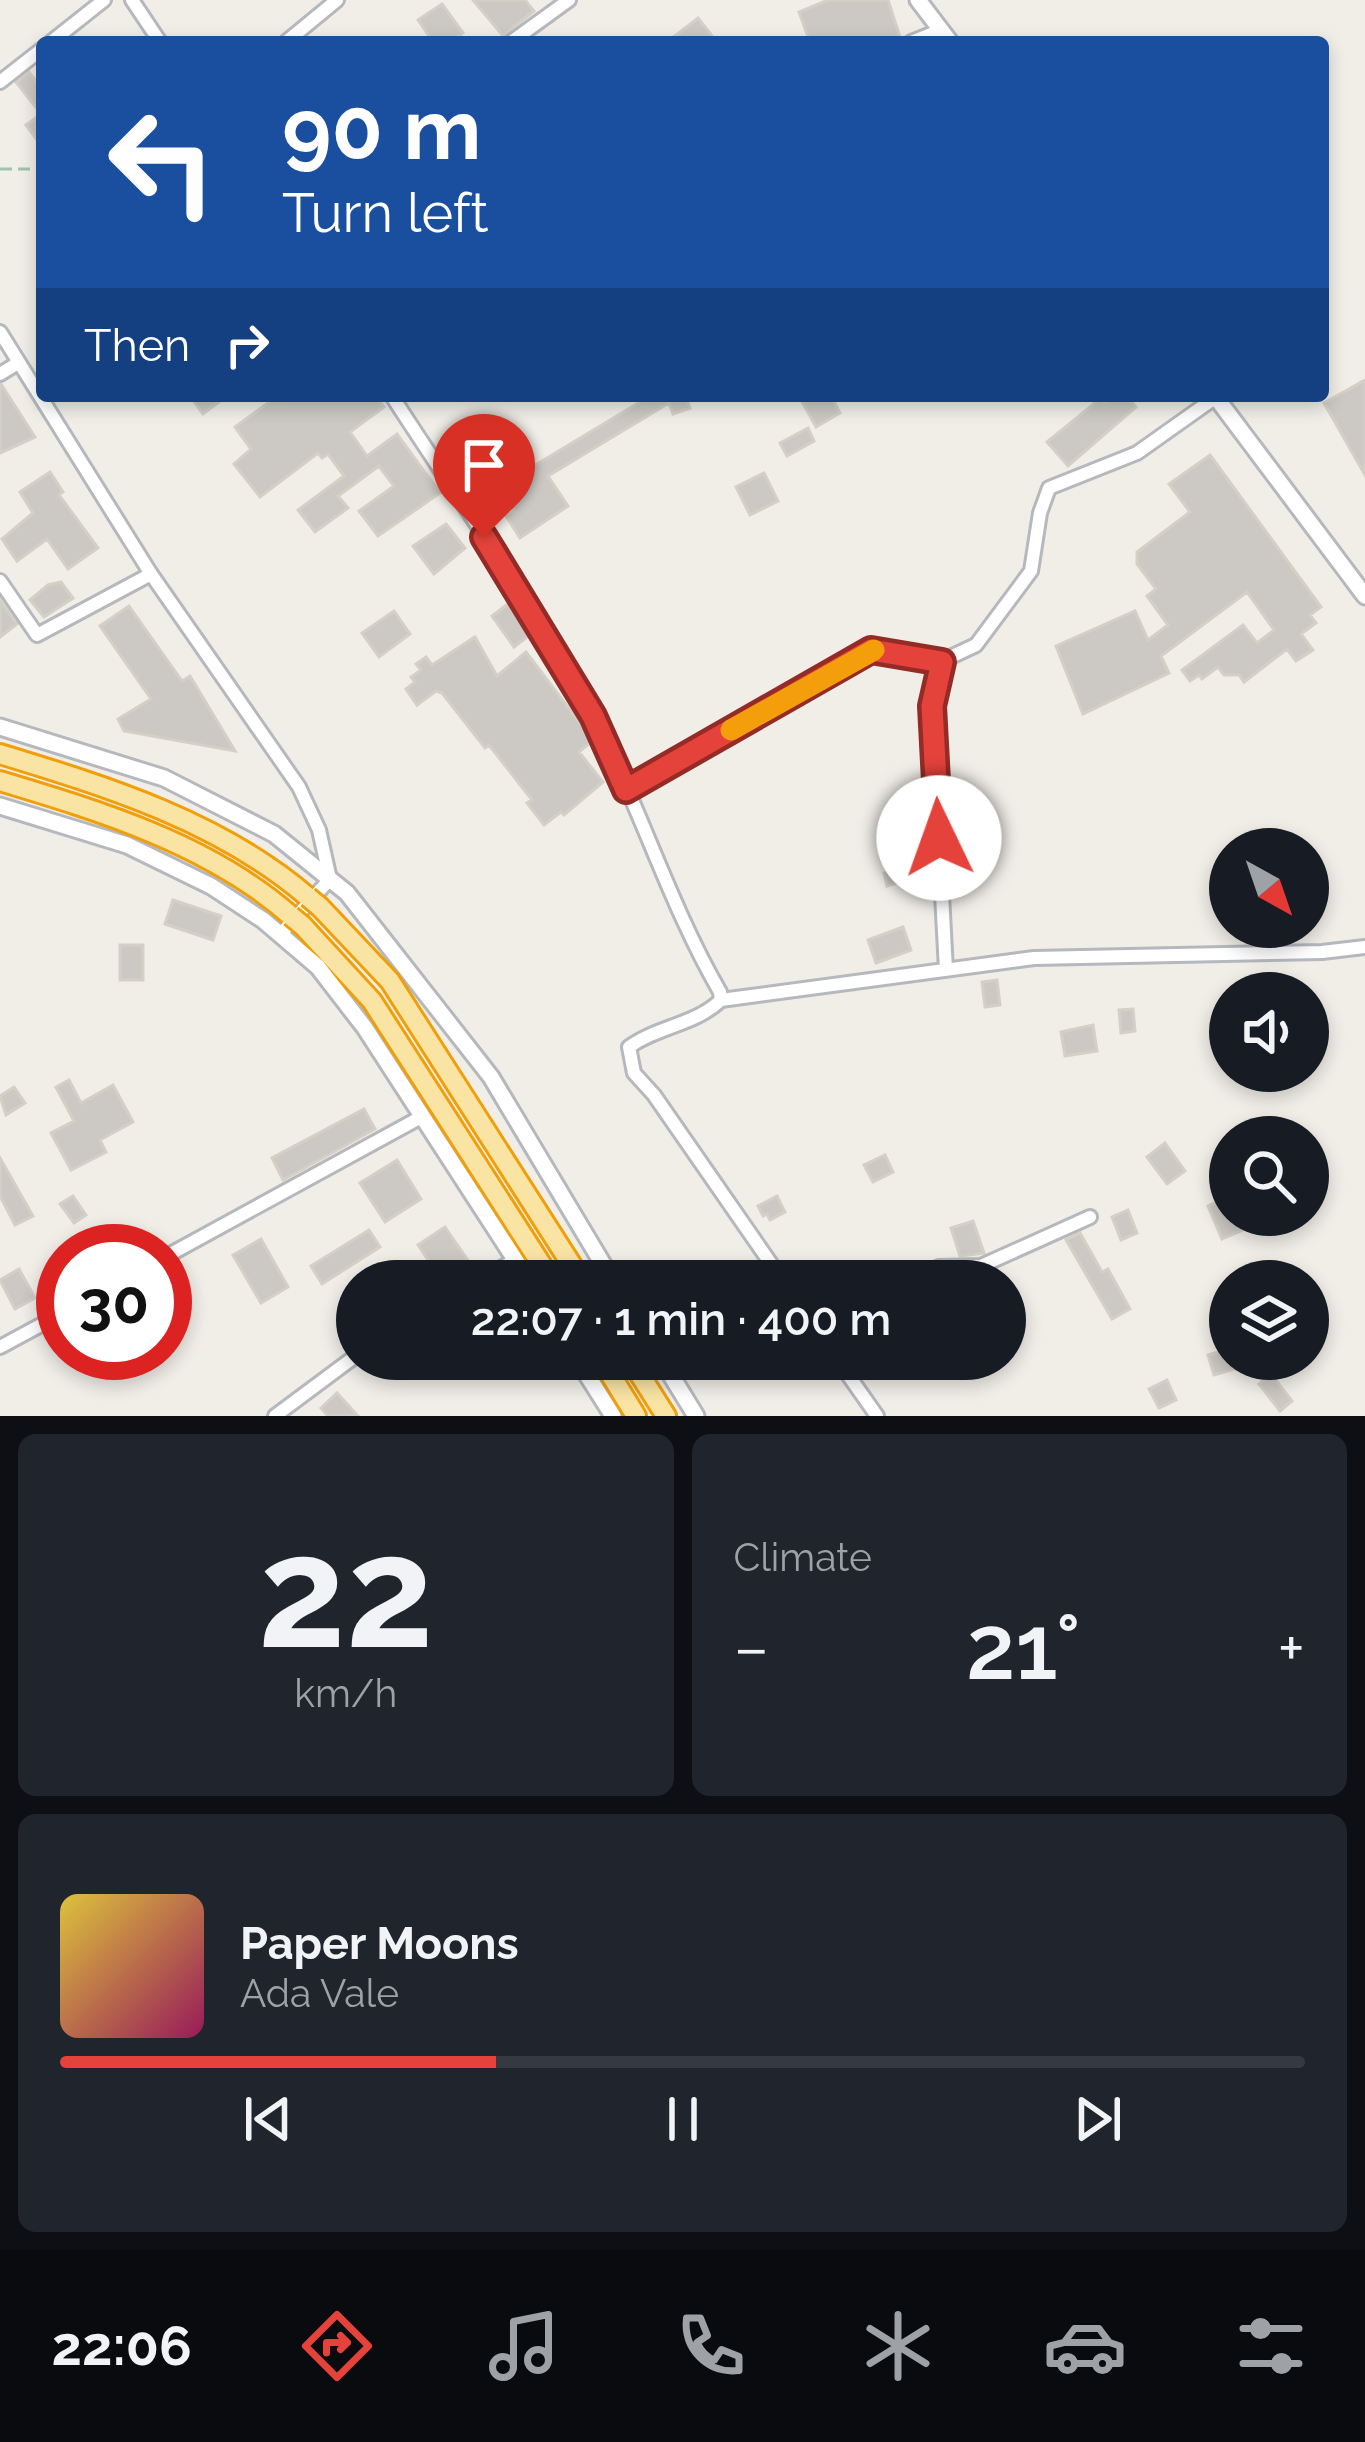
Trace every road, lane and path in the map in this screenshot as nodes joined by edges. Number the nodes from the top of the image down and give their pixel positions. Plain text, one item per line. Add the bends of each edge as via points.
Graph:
1 (104, 0) edge
2 (132, 0) edge
3 (337, 0) edge
4 (569, 0) edge
5 (918, 0) edge
6 (59, 36) edge
7 (156, 36) edge
8 (293, 36) edge
9 (519, 36) edge
10 (945, 36) edge
11 (36, 54) edge
12 (0, 82) edge
13 (0, 169) edge
14 (36, 169) edge
15 (0, 332) edge
16 (18, 363) junction
17 (0, 374) edge
18 (36, 392) edge
19 (43, 402) edge
20 (396, 402) edge
21 (1207, 402) edge
22 (1220, 402) edge
23 (151, 574) junction
24 (0, 581) edge
25 (1365, 596) edge
26 (942, 662) junction
27 (0, 727) edge
28 (0, 754) edge
29 (0, 781) edge
30 (626, 790) junction
31 (0, 806) edge
32 (329, 879) junction
33 (280, 934) junction
34 (1365, 947) edge
35 (946, 970) junction
36 (721, 1000) junction
37 (423, 1116) junction
38 (1090, 1217) dead end
39 (192, 1242) edge
40 (515, 1260) edge
41 (538, 1260) edge
42 (569, 1260) edge
43 (600, 1260) edge
44 (768, 1260) edge
45 (994, 1260) edge
46 (36, 1328) edge
47 (0, 1347) edge
48 (336, 1371) edge
49 (591, 1380) edge
50 (614, 1380) edge
51 (644, 1380) edge
52 (674, 1380) edge
53 (852, 1380) edge
54 (275, 1416) edge
55 (613, 1416) edge
56 (636, 1416) edge
57 (666, 1416) edge
58 (697, 1416) edge
59 (877, 1416) edge

1 - 6 street
2 - 7 street
3 - 8 street
4 - 9 street
5 - 10 street
11 - 12 street
13 - 14 path
15 - 16 street
16 - 17 street
16 - 18 street
19 - 23 street
20 - 30 street via 534,615
21 - 26 street via 1138,453 1049,488 1031,571 976,645
22 - 25 street
23 - 24 street via 37,635
23 - 32 street via 299,787
26 - 30 street via 871,650
26 - 35 street via 932,706
27 - 32 street via 164,778 274,834
28 - 42 highway via 208,828 314,902 390,980
29 - 41 highway via 192,851 297,921 372,1001
30 - 36 street
31 - 33 street via 127,845 211,886
32 - 33 street
32 - 43 street via 491,1077
33 - 37 street via 318,967
34 - 35 street via 1034,958
35 - 36 street
36 - 44 street via 629,1047 634,1073
37 - 39 street
37 - 40 street
38 - 45 street
46 - 47 street
48 - 54 street
49 - 55 street
50 - 56 highway
51 - 57 highway
52 - 58 street
53 - 59 street

